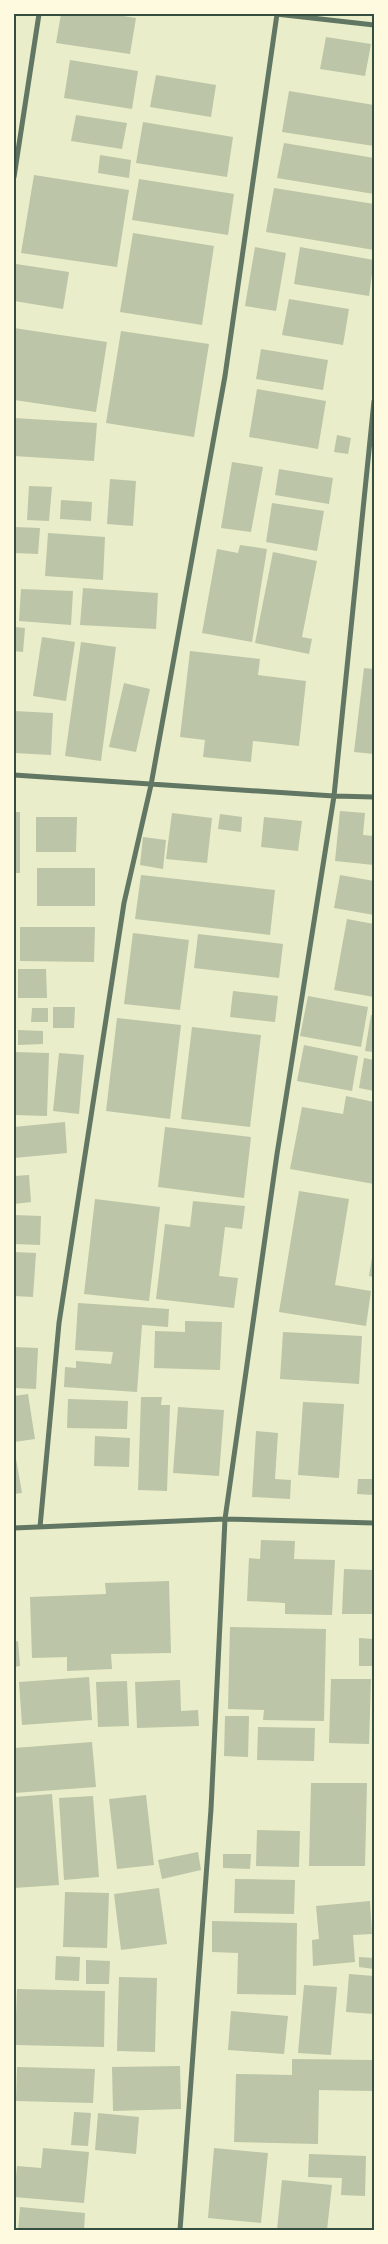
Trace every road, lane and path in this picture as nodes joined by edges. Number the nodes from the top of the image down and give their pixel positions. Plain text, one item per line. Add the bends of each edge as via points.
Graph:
1 (38, 14) edge
2 (277, 14) edge
3 (374, 25) edge
4 (14, 177) edge
5 (374, 401) edge
6 (14, 775) edge
7 (151, 785) junction
8 (334, 796) junction
9 (374, 797) edge
10 (225, 1520) junction
11 (374, 1523) edge
12 (14, 1528) edge
13 (40, 1528) junction
14 (180, 2230) edge

1 - 4 street
2 - 3 street
2 - 7 street via 225,376
5 - 8 street
6 - 7 street
7 - 8 street
7 - 13 street via 124,903 59,1323
8 - 9 street
8 - 10 street via 277,1154
10 - 11 street
10 - 13 street
10 - 14 street via 211,1809
12 - 13 street

